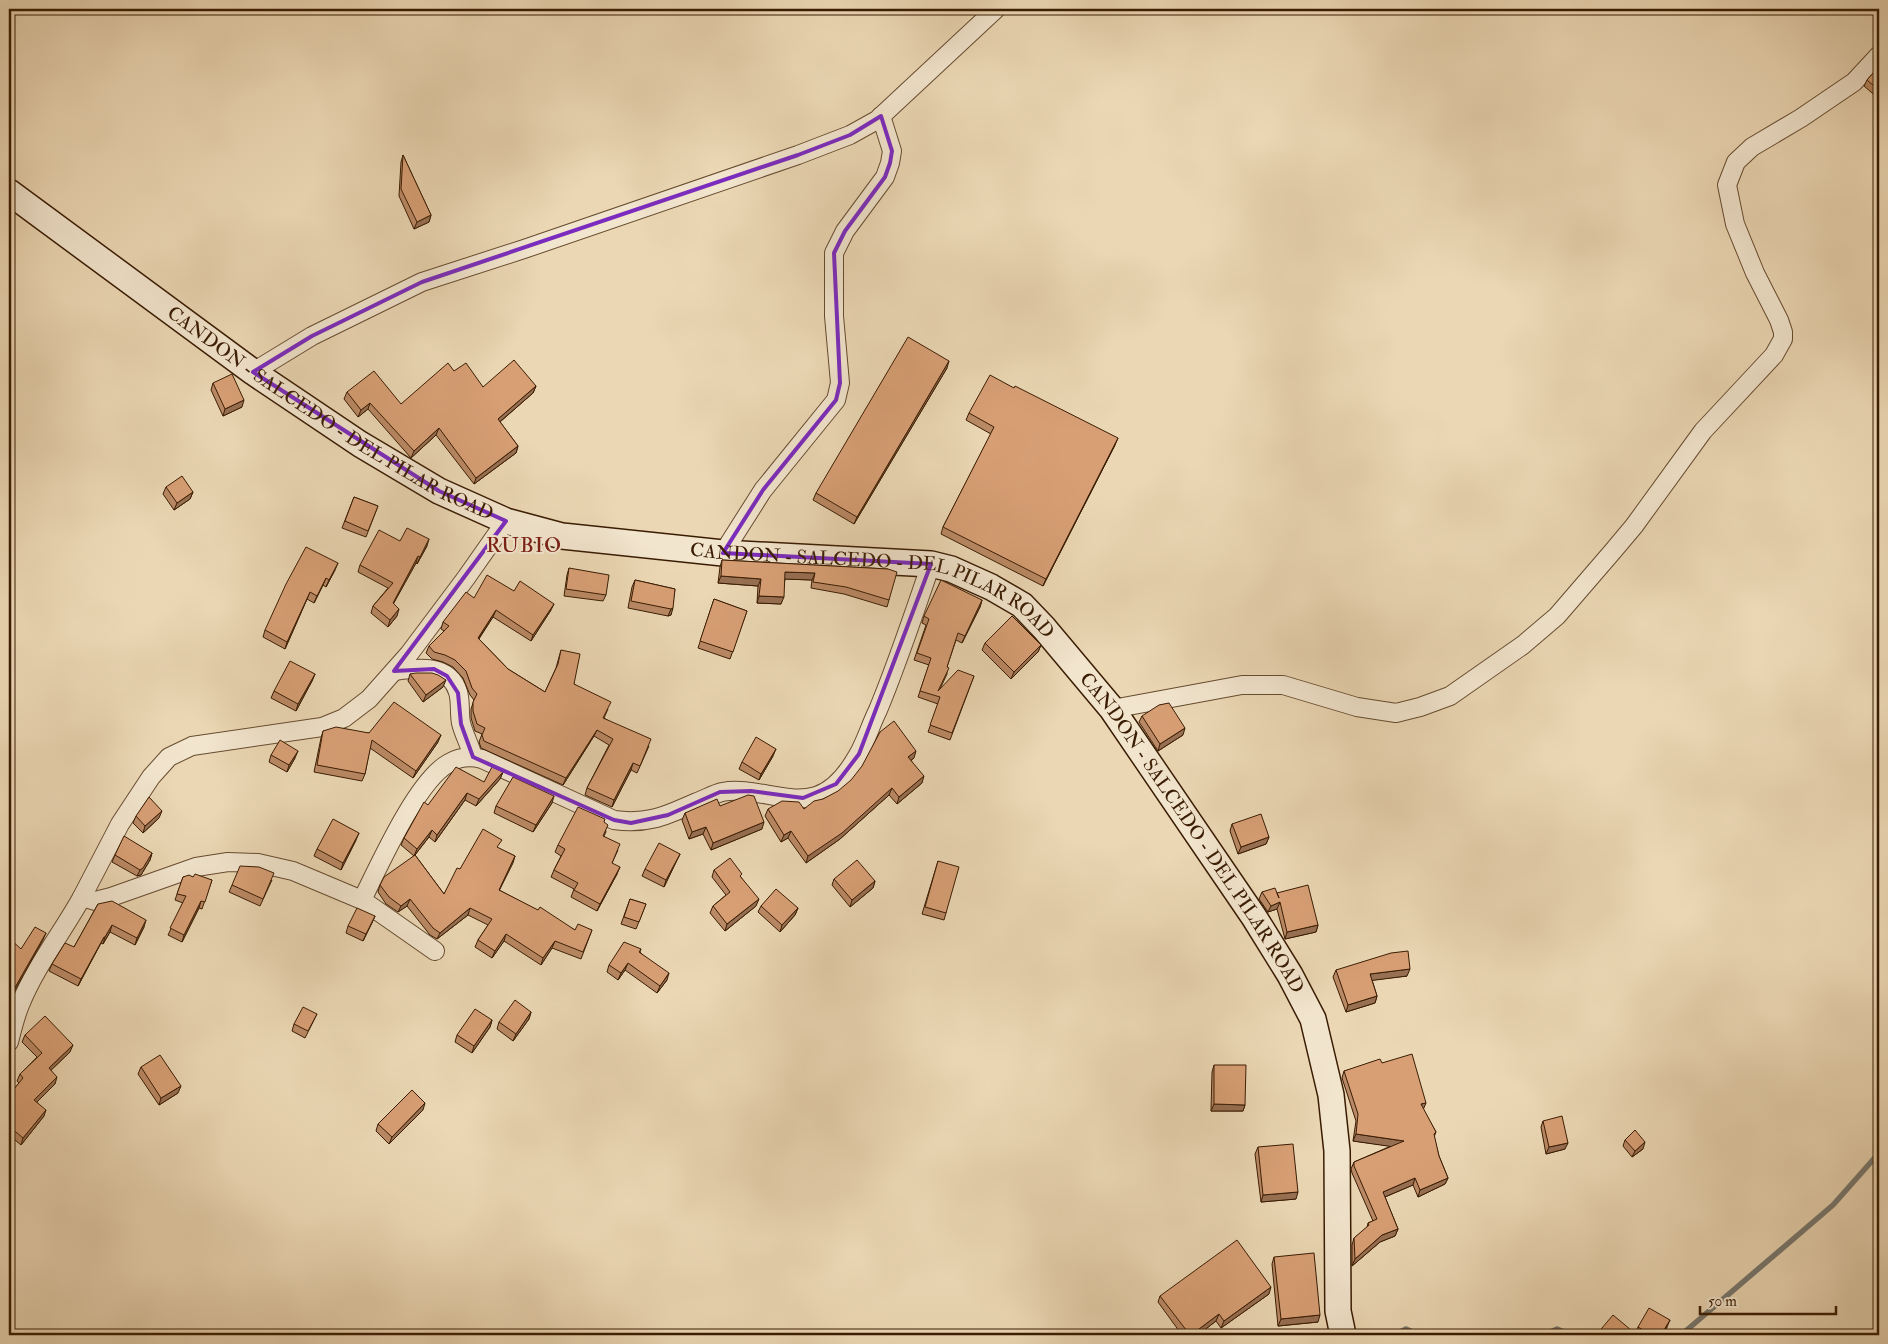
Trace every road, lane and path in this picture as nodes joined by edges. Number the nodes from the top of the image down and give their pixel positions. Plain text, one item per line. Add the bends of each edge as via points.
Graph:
1 (996, 9) edge
2 (1879, 55) edge
3 (881, 116) junction
4 (9, 192) edge
5 (253, 372) junction
6 (506, 521) junction
7 (722, 553) junction
8 (931, 564) junction
9 (394, 671) junction
10 (1112, 709) junction
11 (473, 757) junction
12 (82, 897) junction
13 (362, 900) junction
14 (434, 951) dead end
15 (9, 1042) edge
16 (1343, 1335) edge

1 - 3 street
2 - 10 street via 1854,82 1752,147 1736,162 1727,185 1735,224 1755,274 1779,320 1783,339 1774,355 1703,431 1623,538 1557,616 1523,645 1450,696 1396,713 1357,707 1283,685 1242,685
3 - 5 street via 850,135 798,155 422,282 312,336
3 - 7 street via 892,151 890,163 885,177 845,230 834,253 834,316 840,384 836,400 764,490
4 - 5 main road, CANDON - SALCEDO - DEL PILAR ROAD
5 - 6 main road, CANDON - SALCEDO - DEL PILAR ROAD via 360,444 439,491
6 - 7 main road, CANDON - SALCEDO - DEL PILAR ROAD via 562,536
6 - 9 street
7 - 8 main road, CANDON - SALCEDO - DEL PILAR ROAD
8 - 10 main road, CANDON - SALCEDO - DEL PILAR ROAD via 991,586 1022,605
8 - 11 street via 890,680 859,754 836,784 817,796 803,798 751,791 720,792 668,815 631,823 614,820 491,762
9 - 11 street via 434,669 447,676 458,692 461,724
9 - 12 street via 369,700 344,718 322,727 192,746 169,757 150,776 120,824
10 - 16 main road, CANDON - SALCEDO - DEL PILAR ROAD via 1254,917 1313,1019 1331,1095 1336,1142 1338,1311
11 - 13 street via 448,763 430,779 403,819
12 - 13 street via 95,901 196,867 228,862 258,863 293,871
12 - 15 street via 36,973 20,1005
13 - 14 street

